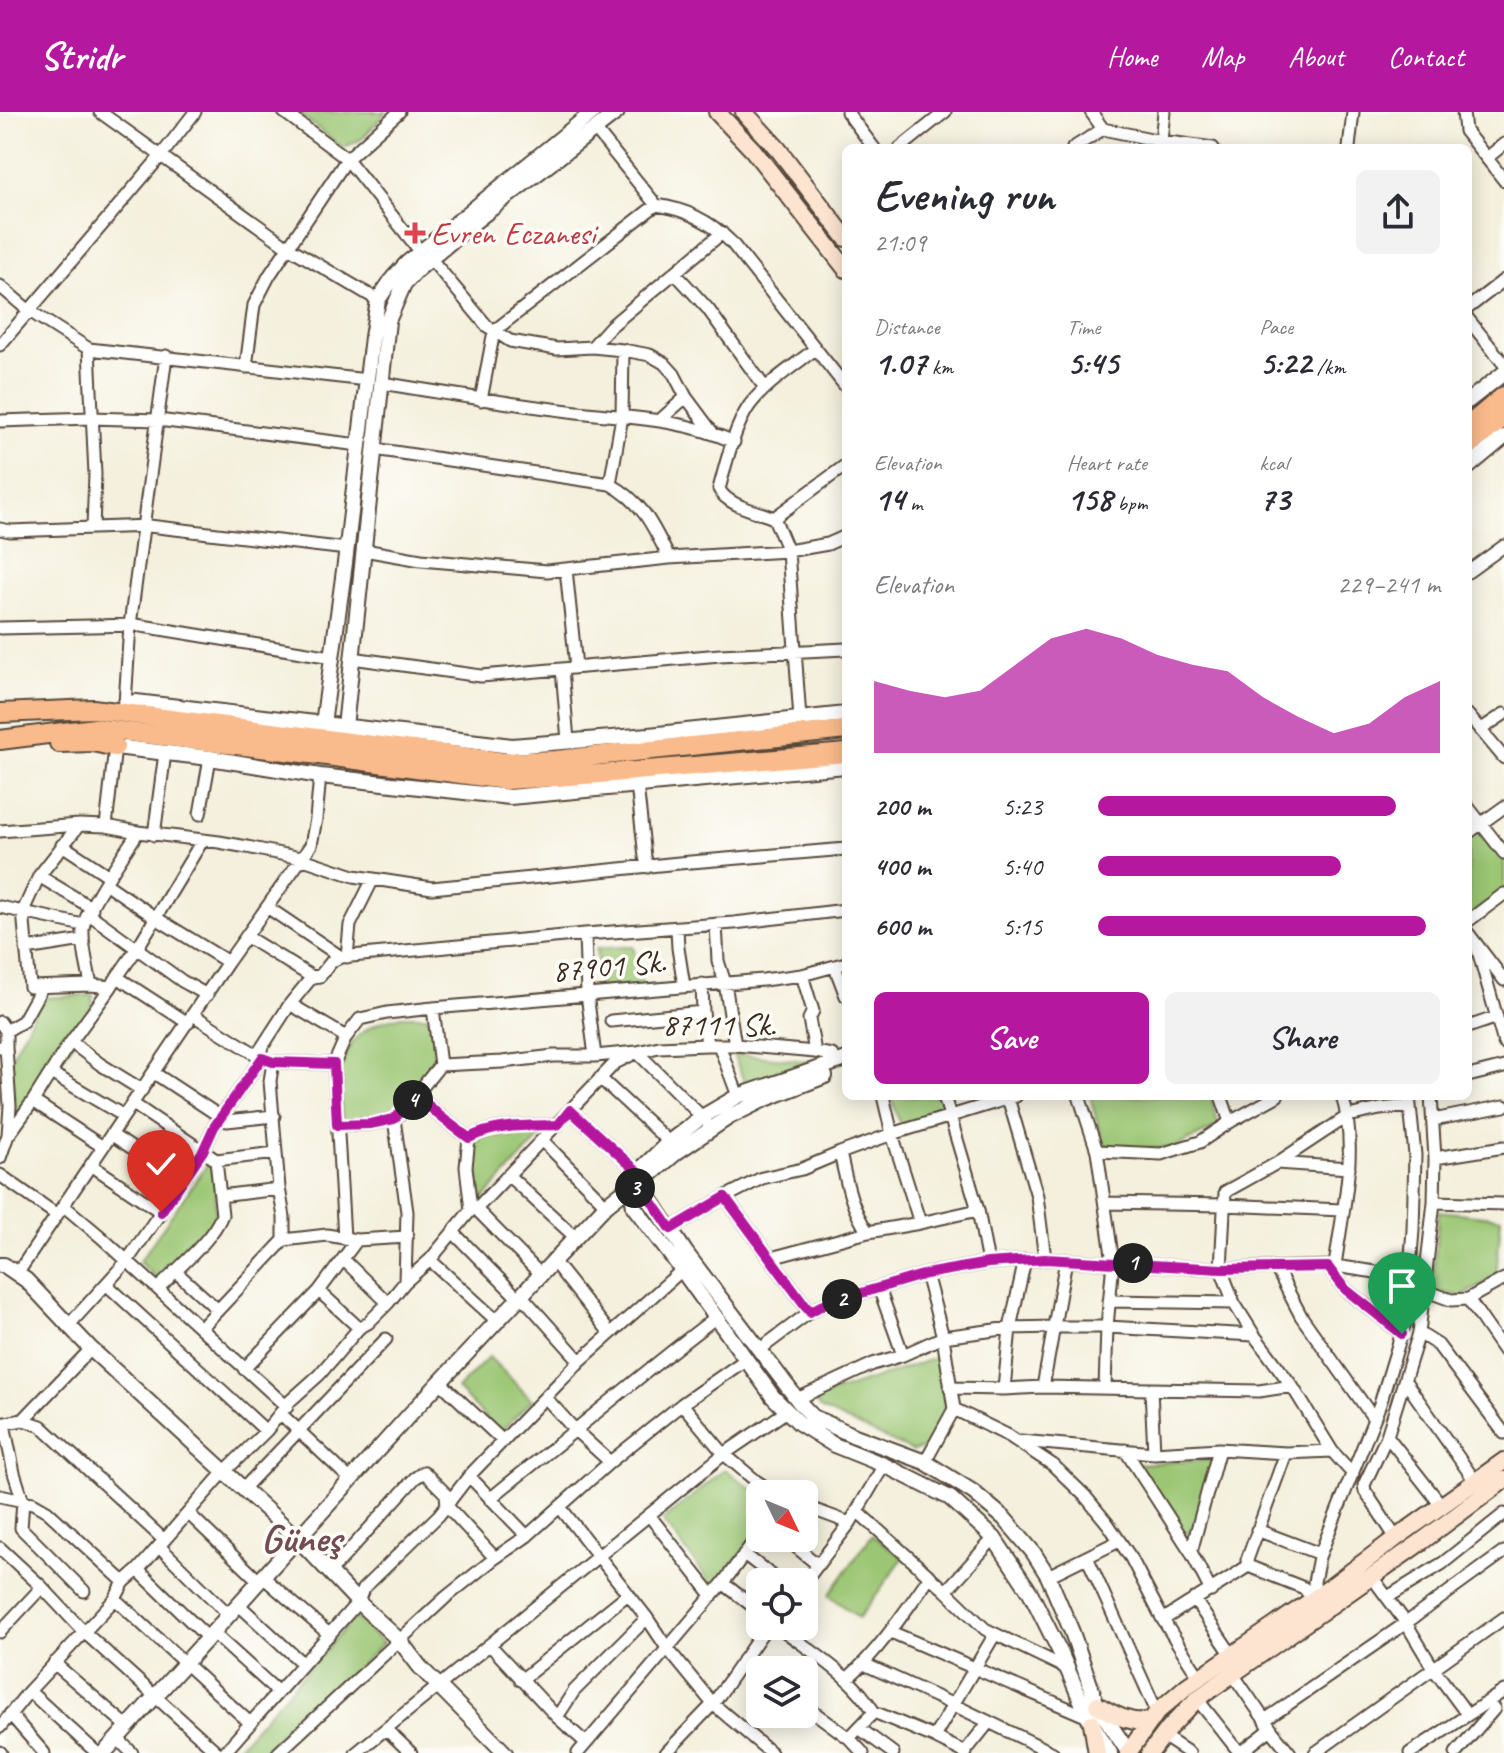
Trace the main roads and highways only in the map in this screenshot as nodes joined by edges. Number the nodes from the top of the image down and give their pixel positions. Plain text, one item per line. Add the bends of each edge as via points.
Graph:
1 (717, 112) edge
2 (744, 112) edge
3 (842, 233) edge
4 (842, 264) edge
5 (1504, 396) edge
6 (1504, 417) edge
7 (1472, 423) edge
8 (1472, 443) edge
9 (125, 704) road end
10 (93, 709) junction
11 (0, 713) edge
12 (842, 730) edge
13 (0, 742) edge
14 (115, 747) road end
15 (842, 753) edge
16 (1504, 1461) edge
17 (1504, 1480) edge
18 (1154, 1716) junction
19 (1163, 1736) junction
20 (1097, 1753) edge
21 (1128, 1753) edge
22 (1150, 1753) edge
23 (1158, 1753) edge

1 - 4 main road
2 - 3 main road
5 - 7 main road
6 - 8 main road
9 - 10 main road
10 - 11 main road
10 - 12 main road via 505,762
13 - 14 main road
13 - 15 main road via 95,728 506,780
16 - 18 main road via 1199,1677
17 - 19 main road via 1197,1699
18 - 20 main road via 1139,1723 1092,1715
18 - 21 main road
19 - 22 main road
19 - 23 main road

